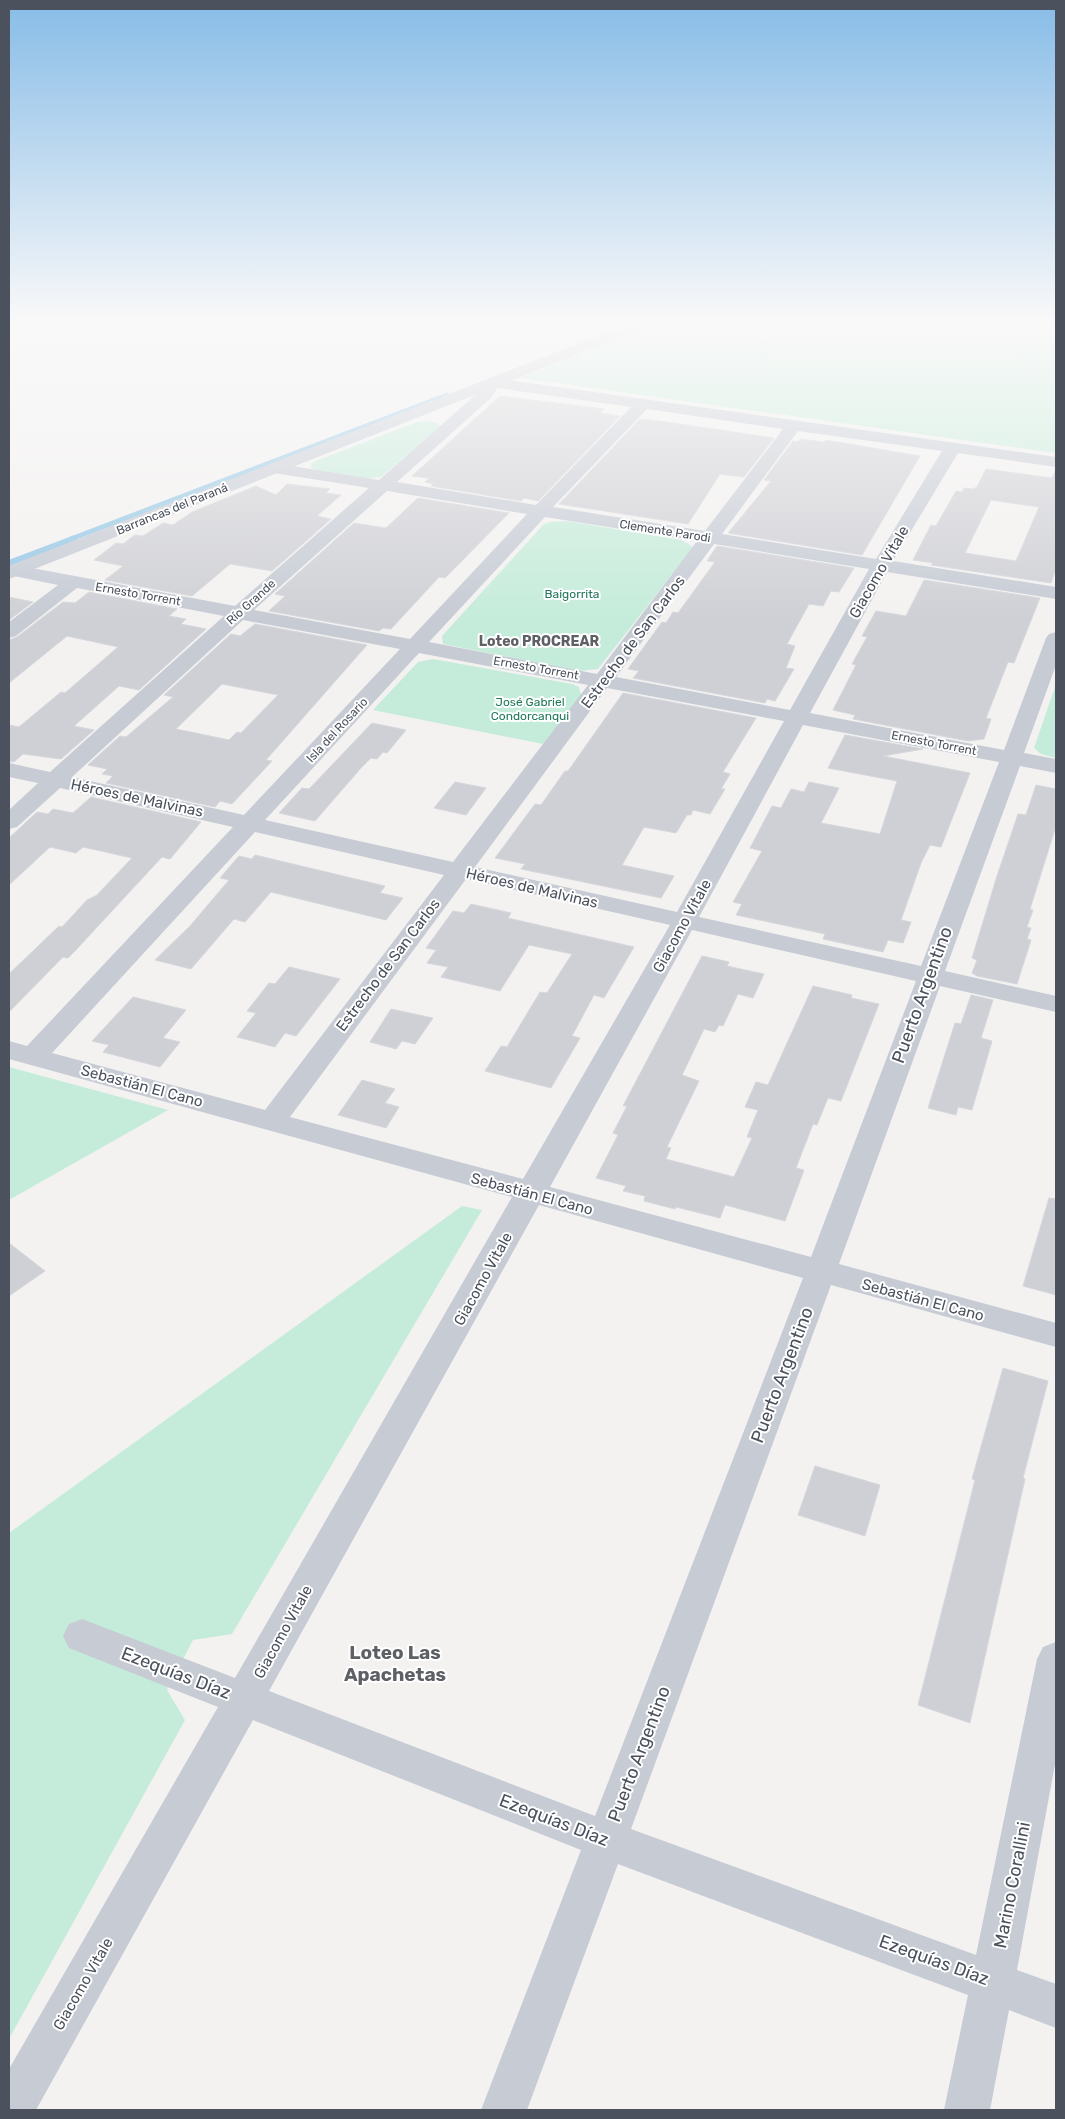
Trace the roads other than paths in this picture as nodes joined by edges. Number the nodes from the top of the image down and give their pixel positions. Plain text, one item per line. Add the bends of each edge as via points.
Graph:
1 (390, 423) edge
2 (454, 423) edge
3 (625, 423) edge
4 (779, 423) edge
5 (794, 425) junction
6 (953, 447) junction
7 (1056, 462) edge
8 (274, 468) junction
9 (383, 486) junction
10 (540, 511) junction
11 (712, 538) junction
12 (881, 565) junction
13 (12, 572) edge
14 (73, 582) junction
15 (1056, 593) edge
16 (239, 613) junction
17 (9, 632) edge
18 (1056, 638) edge
19 (416, 646) junction
20 (604, 681) junction
21 (799, 717) junction
22 (1012, 758) junction
23 (1056, 766) edge
24 (9, 770) edge
25 (54, 780) junction
26 (9, 822) edge
27 (249, 823) junction
28 (459, 871) junction
29 (684, 922) junction
30 (929, 977) junction
31 (1056, 1004) edge
32 (21, 1053) edge
33 (270, 1122) junction
34 (531, 1194) junction
35 (821, 1271) junction
36 (1056, 1335) edge
37 (82, 1636) dead end
38 (1056, 1659) edge
39 (245, 1700) junction
40 (606, 1840) junction
41 (993, 1982) junction
42 (1056, 2006) edge
43 (11, 2110) edge
44 (504, 2110) edge
45 (967, 2110) edge

1 - 8 street, Barrancas del Paraná
2 - 9 street, Río Grande
3 - 10 street, Isla del Rosario
4 - 5 street
5 - 6 street
5 - 11 street, Estrecho de San Carlos
6 - 7 street
6 - 12 street, Giacomo Vitale
8 - 9 street, Clemente Parodi
8 - 13 street, Barrancas del Paraná
9 - 10 street, Clemente Parodi
9 - 16 street, Río Grande
10 - 11 street, Clemente Parodi
10 - 19 street, Isla del Rosario
11 - 12 street, Clemente Parodi
11 - 20 street, Estrecho de San Carlos
12 - 15 street, Clemente Parodi
12 - 21 street, Giacomo Vitale
13 - 14 street, Ernesto Torrent
14 - 16 street, Ernesto Torrent
14 - 17 street
16 - 19 street, Ernesto Torrent
16 - 25 street, Río Grande
18 - 22 street, Puerto Argentino
19 - 20 street, Ernesto Torrent
19 - 27 street, Isla del Rosario
20 - 21 street, Ernesto Torrent
20 - 28 street, Estrecho de San Carlos
21 - 22 street, Ernesto Torrent
21 - 29 street, Giacomo Vitale
22 - 23 street, Ernesto Torrent
22 - 30 street, Puerto Argentino
24 - 25 street, Héroes de Malvinas
25 - 26 street, Río Grande
25 - 27 street, Héroes de Malvinas
27 - 28 street, Héroes de Malvinas
27 - 32 street, Isla del Rosario
28 - 29 street, Héroes de Malvinas
28 - 33 street, Estrecho de San Carlos
29 - 30 street, Héroes de Malvinas
29 - 34 street, Giacomo Vitale
30 - 31 street, Héroes de Malvinas
30 - 35 street, Puerto Argentino
32 - 33 street, Sebastián El Cano
33 - 34 street, Sebastián El Cano
34 - 35 street, Sebastián El Cano
34 - 39 street, Giacomo Vitale
35 - 36 street, Sebastián El Cano
35 - 40 street, Puerto Argentino
37 - 39 street, Ezequías Díaz
38 - 41 street, Marino Corallini
39 - 40 street, Ezequías Díaz
39 - 43 street, Giacomo Vitale
40 - 41 street, Ezequías Díaz
40 - 44 street, Puerto Argentino
41 - 42 street, Ezequías Díaz
41 - 45 street, Marino Corallini

